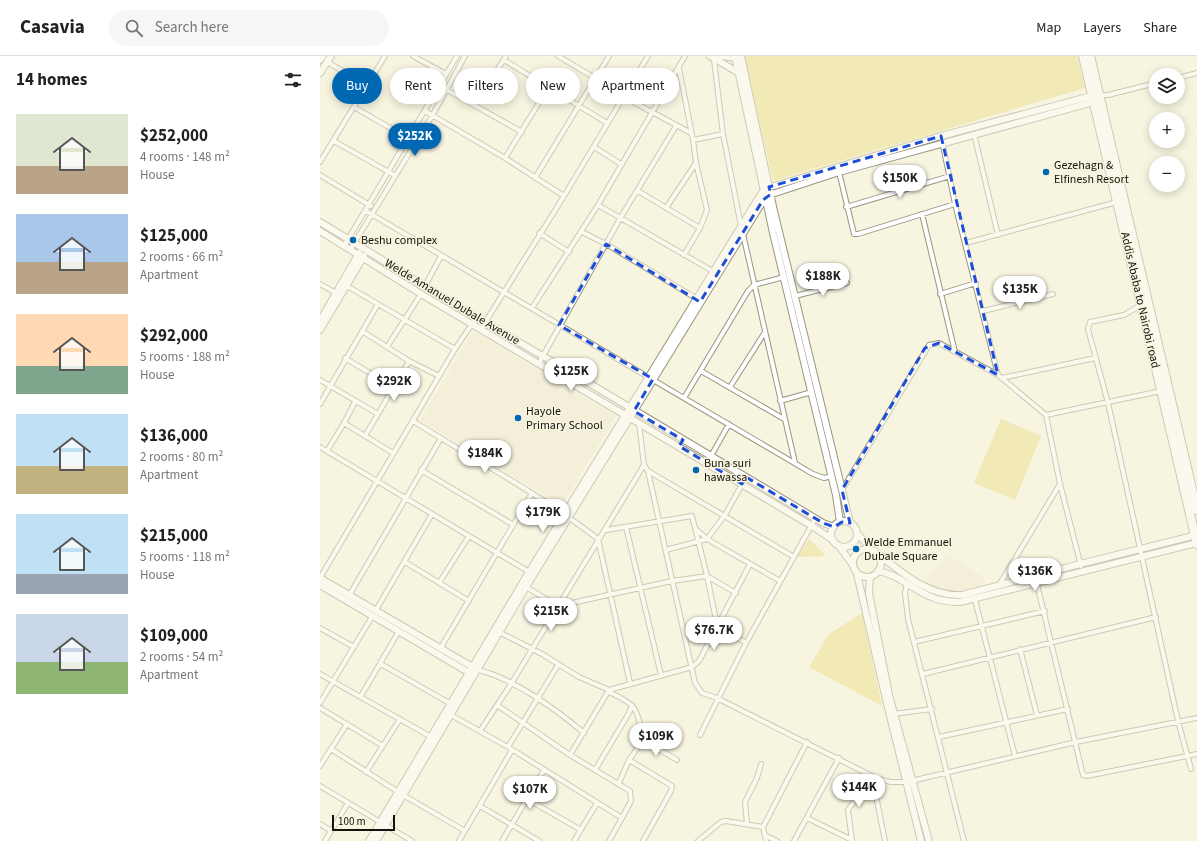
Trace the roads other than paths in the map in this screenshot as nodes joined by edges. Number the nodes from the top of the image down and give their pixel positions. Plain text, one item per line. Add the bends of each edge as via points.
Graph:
1 (323, 56) edge
2 (331, 56) edge
3 (385, 56) edge
4 (413, 56) edge
5 (457, 56) edge
6 (465, 56) edge
7 (558, 56) edge
8 (609, 56) edge
9 (648, 56) edge
10 (685, 56) edge
11 (1083, 56) edge
12 (1090, 56) edge
13 (712, 57) edge
14 (737, 57) edge
15 (505, 58) edge
16 (320, 60) edge
17 (327, 62) junction
18 (338, 68) edge
19 (377, 68) edge
20 (435, 68) edge
21 (601, 68) edge
22 (641, 68) edge
23 (679, 68) joint
24 (320, 73) edge
25 (526, 73) edge
26 (739, 73) junction
27 (1197, 73) edge
28 (446, 74) edge
29 (588, 74) edge
30 (1185, 76) edge
31 (1149, 85) edge
32 (447, 90) junction
33 (588, 90) edge
34 (1096, 98) junction
35 (356, 104) edge
36 (429, 104) edge
37 (539, 104) edge
38 (576, 104) edge
39 (619, 104) edge
40 (637, 104) edge
41 (657, 104) edge
42 (475, 105) junction
43 (579, 106) junction
44 (354, 107) junction
45 (425, 111) junction
46 (652, 112) junction
47 (432, 116) junction
48 (607, 123) junction
49 (676, 126) junction
50 (522, 132) junction
51 (691, 133) junction
52 (723, 134) junction
53 (974, 134) junction
54 (941, 136) junction
55 (409, 139) junction
56 (334, 140) junction
57 (693, 140) junction
58 (415, 142) junction
59 (943, 143) junction
60 (594, 147) junction
61 (505, 158) junction
62 (320, 162) edge
63 (696, 163) junction
64 (621, 164) junction
65 (388, 172) junction
66 (839, 172) junction
67 (320, 175) edge
68 (394, 175) junction
69 (950, 176) junction
70 (535, 178) junction
71 (638, 191) junction
72 (767, 192) junction
73 (564, 196) junction
74 (1121, 201) junction
75 (955, 204) junction
76 (369, 205) junction
77 (598, 205) junction
78 (846, 207) junction
79 (375, 208) junction
80 (666, 208) junction
81 (366, 211) junction
82 (371, 214) junction
83 (922, 214) junction
84 (621, 217) junction
85 (320, 222) edge
86 (741, 225) junction
87 (700, 228) junction
88 (320, 231) edge
89 (582, 232) junction
90 (743, 232) junction
91 (539, 233) junction
92 (998, 236) junction
93 (351, 241) junction
94 (966, 243) junction
95 (606, 244) junction
96 (344, 246) junction
97 (365, 249) junction
98 (350, 250) junction
99 (569, 252) junction
100 (684, 255) junction
101 (360, 256) junction
102 (441, 256) junction
103 (716, 272) junction
104 (784, 277) junction
105 (847, 283) dead end
106 (976, 283) junction
107 (320, 284) edge
108 (754, 285) junction
109 (346, 286) junction
110 (425, 286) junction
111 (504, 292) junction
112 (336, 293) junction
113 (421, 294) junction
114 (940, 294) junction
115 (1053, 294) dead end
116 (795, 296) junction
117 (698, 300) junction
118 (378, 304) junction
119 (1141, 304) junction
120 (532, 308) junction
121 (983, 311) junction
122 (476, 318) junction
123 (405, 320) junction
124 (320, 321) edge
125 (484, 322) junction
126 (472, 324) junction
127 (559, 325) junction
128 (481, 329) junction
129 (320, 330) edge
130 (362, 331) junction
131 (765, 332) junction
132 (387, 347) junction
133 (455, 349) junction
134 (955, 352) junction
135 (543, 357) junction
136 (345, 358) junction
137 (1096, 358) junction
138 (409, 361) junction
139 (539, 363) junction
140 (701, 371) junction
141 (439, 376) junction
142 (1000, 376) junction
143 (651, 378) junction
144 (320, 380) edge
145 (330, 386) junction
146 (393, 387) junction
147 (730, 387) junction
148 (1165, 391) junction
149 (812, 392) junction
150 (684, 398) junction
151 (780, 401) junction
152 (355, 402) junction
153 (1108, 403) junction
154 (320, 404) edge
155 (632, 409) junction
156 (378, 414) junction
157 (628, 415) junction
158 (1046, 416) junction
159 (784, 419) junction
160 (413, 420) junction
161 (639, 422) junction
162 (344, 423) junction
163 (729, 424) junction
164 (365, 436) junction
165 (441, 438) junction
166 (683, 440) junction
167 (679, 446) junction
168 (320, 447) edge
169 (327, 451) junction
170 (393, 453) junction
171 (711, 456) junction
172 (796, 464) junction
173 (644, 465) junction
174 (422, 470) junction
175 (648, 471) junction
176 (832, 476) junction
177 (746, 477) junction
178 (377, 481) junction
179 (742, 484) junction
180 (1060, 484) junction
181 (842, 490) junction
182 (532, 493) junction
183 (406, 498) junction
184 (1197, 510) edge
185 (432, 514) junction
186 (567, 515) junction
187 (725, 515) junction
188 (815, 519) junction
189 (658, 521) junction
190 (840, 522) junction
191 (850, 523) junction
192 (512, 524) junction
193 (812, 526) junction
194 (626, 527) junction
195 (834, 527) junction
196 (606, 530) junction
197 (697, 530) junction
198 (857, 533) junction
199 (469, 536) junction
200 (598, 539) junction
201 (707, 539) junction
202 (833, 540) junction
203 (1196, 540) edge
204 (700, 542) junction
205 (839, 546) junction
206 (666, 550) junction
207 (1140, 550) junction
208 (497, 552) junction
209 (876, 552) junction
210 (794, 557) junction
211 (1141, 558) junction
212 (405, 562) junction
213 (750, 564) junction
214 (1080, 564) junction
215 (852, 565) junction
216 (878, 571) junction
217 (1082, 571) junction
218 (532, 573) junction
219 (857, 574) junction
220 (707, 576) junction
221 (870, 577) junction
222 (320, 578) edge
223 (1036, 579) junction
224 (672, 581) junction
225 (780, 581) junction
226 (439, 583) junction
227 (907, 583) junction
228 (999, 585) junction
229 (320, 586) edge
230 (526, 587) junction
231 (642, 588) junction
232 (350, 594) junction
233 (736, 594) junction
234 (967, 594) junction
235 (611, 595) junction
236 (972, 600) junction
237 (469, 601) junction
238 (558, 606) junction
239 (1045, 611) junction
240 (374, 613) junction
241 (1156, 617) junction
242 (717, 625) junction
243 (981, 626) junction
244 (320, 628) edge
245 (399, 631) junction
246 (499, 632) junction
247 (914, 642) junction
248 (1052, 642) junction
249 (746, 643) junction
250 (354, 647) junction
251 (532, 648) junction
252 (440, 649) junction
253 (1020, 649) junction
254 (990, 657) junction
255 (381, 664) junction
256 (558, 665) junction
257 (692, 667) junction
258 (474, 672) junction
259 (320, 674) edge
260 (923, 674) junction
261 (661, 675) junction
262 (333, 681) junction
263 (630, 683) junction
264 (511, 684) junction
265 (609, 691) junction
266 (361, 696) junction
267 (717, 698) junction
268 (538, 700) junction
269 (320, 703) edge
270 (451, 704) junction
271 (497, 705) junction
272 (632, 705) junction
273 (320, 708) edge
274 (932, 709) junction
275 (1068, 709) junction
276 (892, 714) junction
277 (451, 715) junction
278 (1037, 715) junction
279 (1197, 718) edge
280 (400, 719) junction
281 (1178, 722) junction
282 (523, 723) junction
283 (1006, 723) junction
284 (347, 724) junction
285 (480, 731) junction
286 (584, 733) junction
287 (700, 735) dead end
288 (939, 737) junction
289 (434, 738) junction
290 (642, 740) junction
291 (808, 742) junction
292 (1076, 742) junction
293 (383, 746) junction
294 (331, 749) junction
295 (510, 749) junction
296 (1197, 754) edge
297 (570, 755) junction
298 (1188, 755) junction
299 (1015, 756) junction
300 (839, 758) junction
301 (629, 760) junction
302 (677, 760) dead end
303 (761, 764) dead end
304 (320, 766) edge
305 (1191, 769) dead end
306 (544, 770) junction
307 (594, 770) junction
308 (366, 772) junction
309 (947, 773) junction
310 (872, 776) junction
311 (878, 779) junction
312 (910, 781) junction
313 (619, 783) junction
314 (320, 786) edge
315 (401, 794) junction
316 (527, 799) junction
317 (348, 803) junction
318 (597, 803) junction
319 (480, 806) junction
320 (622, 818) junction
321 (807, 818) junction
322 (320, 824) edge
323 (383, 824) junction
324 (747, 824) junction
325 (512, 825) junction
326 (762, 827) junction
327 (580, 830) junction
328 (331, 831) junction
329 (465, 831) junction
330 (766, 838) edge
331 (852, 840) edge
332 (324, 841) edge
333 (370, 841) edge
334 (376, 841) edge
335 (412, 841) edge
336 (459, 841) edge
337 (502, 841) edge
338 (537, 841) edge
339 (574, 841) edge
340 (609, 841) edge
341 (644, 841) edge
342 (698, 841) edge
343 (777, 841) edge
344 (794, 841) edge
345 (885, 841) edge
346 (921, 841) edge
347 (929, 841) edge
348 (964, 841) edge

1 - 16 main road
2 - 17 main road
3 - 19 street
4 - 20 street
5 - 28 street
6 - 32 street
7 - 29 street
8 - 21 street
9 - 22 street
10 - 23 street
11 - 34 highway, Addis Ababa to Nairobi road
12 - 34 highway, Addis Ababa to Nairobi road
13 - 14 street
13 - 26 main road
13 - 52 street
14 - 26 main road
14 - 72 main road
15 - 25 street
15 - 42 street
17 - 18 street
17 - 24 main road
23 - 51 street
26 - 72 main road
27 - 30 street
31 - 34 street
32 - 42 street
32 - 47 street
33 - 43 street
34 - 53 main road
34 - 54 main road
34 - 74 highway, Addis Ababa to Nairobi road
35 - 44 street
36 - 45 street
37 - 50 street
38 - 43 street
39 - 48 street
40 - 46 street
41 - 46 street
42 - 50 street
43 - 48 street
43 - 70 street
44 - 55 street
44 - 56 street
45 - 47 street
45 - 55 street
46 - 49 street
46 - 64 street
47 - 58 street
47 - 61 street
48 - 60 street
49 - 51 street
49 - 71 street
50 - 61 street
51 - 57 street
52 - 57 street
52 - 86 street
53 - 59 main road
53 - 92 street
54 - 59 street
54 - 72 main road
55 - 58 street
55 - 65 street
56 - 62 street
56 - 65 street
57 - 63 street
58 - 68 street
59 - 66 main road
59 - 69 street
60 - 64 street
60 - 73 street
61 - 70 street
63 - 80 street
63 - 87 street via 707,210
64 - 77 street
65 - 68 street
65 - 76 street
66 - 72 main road
66 - 78 street
67 - 76 street
68 - 79 street
69 - 75 street
69 - 78 street
70 - 73 street
71 - 80 street
71 - 84 street
72 - 86 main road
72 - 90 main road
72 - 104 main road
72 - 116 main road
73 - 91 street
74 - 92 street
74 - 119 highway, Addis Ababa to Nairobi road
74 - 148 highway, Addis Ababa to Nairobi road
75 - 83 street
75 - 94 street
76 - 79 street
76 - 81 street
77 - 84 street
77 - 89 street
78 - 83 street via 854,234
79 - 82 street
80 - 87 street
81 - 82 street
81 - 93 street
82 - 93 street
82 - 102 street
83 - 114 street
84 - 95 street
84 - 100 street
85 - 93 main road, Welde Amanuel Dubale Avenue
86 - 90 street
86 - 103 main road
87 - 100 street
88 - 96 main road
89 - 95 street
89 - 99 street
90 - 103 main road
90 - 108 street
91 - 99 street
91 - 111 street
92 - 94 street
93 - 96 street
93 - 97 main road, Welde Amanuel Dubale Avenue
93 - 98 street
94 - 106 street
95 - 117 street
95 - 127 street
96 - 98 main road
97 - 101 main road
97 - 110 main road, Welde Amanuel Dubale Avenue
98 - 101 main road
99 - 120 street
100 - 103 street
101 - 109 main road
101 - 112 main road
101 - 113 main road
102 - 110 street
102 - 111 street
103 - 117 main road
104 - 108 street
104 - 149 main road
105 - 116 street
106 - 114 street
106 - 121 street
107 - 112 street
108 - 131 street
108 - 140 street via 744,297
109 - 118 street
109 - 129 main road
110 - 122 main road, Welde Amanuel Dubale Avenue
111 - 120 street
111 - 125 street
112 - 124 main road
113 - 123 street
113 - 126 main road
114 - 134 street
115 - 121 street
116 - 181 main road
117 - 143 main road
118 - 123 street
118 - 130 street
119 - 137 street via 1124,315 1090,322 1088,329
119 - 148 highway, Addis Ababa to Nairobi road
120 - 127 street
121 - 142 street
122 - 125 main road, Welde Amanuel Dubale Avenue
122 - 126 street
123 - 132 street
123 - 133 street
125 - 128 street
125 - 135 main road, Welde Amanuel Dubale Avenue
126 - 128 main road
126 - 133 street
127 - 135 street
127 - 143 street
128 - 139 main road
130 - 132 street
130 - 136 street
131 - 147 street
131 - 151 street
132 - 138 street
133 - 141 street
134 - 142 street
134 - 181 street via 939,343 925,348
135 - 139 street
135 - 155 main road, Welde Amanuel Dubale Avenue
136 - 145 street
136 - 146 street
137 - 142 street
137 - 153 street
138 - 141 street
138 - 146 street
139 - 157 main road
140 - 147 street
140 - 150 street
141 - 160 street
142 - 158 street
143 - 150 street
143 - 155 main road
144 - 145 street
145 - 152 street
145 - 154 street
146 - 156 street
147 - 159 street
148 - 153 street
148 - 184 highway, Addis Ababa to Nairobi road
148 - 203 highway, Addis Ababa to Nairobi road
149 - 151 street
149 - 176 main road
150 - 163 street
151 - 159 street
152 - 156 street
152 - 162 street
153 - 158 street
153 - 207 street
155 - 157 main road
155 - 166 main road, Welde Amanuel Dubale Avenue
156 - 164 street
157 - 161 main road
157 - 186 main road
158 - 180 street
159 - 172 street
160 - 165 street
160 - 170 street
161 - 167 main road
161 - 173 street
162 - 164 street
162 - 169 street
163 - 171 street
163 - 172 street
164 - 170 street
165 - 174 street
165 - 182 street
166 - 167 main road
166 - 171 main road, Welde Amanuel Dubale Avenue
167 - 179 main road
168 - 169 street
169 - 178 street
170 - 178 street
171 - 177 main road, Welde Amanuel Dubale Avenue
172 - 176 street via 819,477
173 - 175 street
173 - 196 street
174 - 183 street
174 - 192 street
175 - 187 street
175 - 189 street
176 - 190 main road
177 - 179 street
177 - 188 main road, Welde Amanuel Dubale Avenue
178 - 183 street
178 - 222 street
179 - 187 street
179 - 193 main road
180 - 214 street
180 - 228 street
181 - 191 main road
182 - 186 street
182 - 192 street
183 - 185 street
183 - 232 street
185 - 199 street
185 - 212 street
186 - 200 street
186 - 218 main road
187 - 201 street
187 - 210 street
188 - 193 street
188 - 195 main road, Welde Amanuel Dubale Avenue
189 - 194 street
189 - 197 street via 692,516
189 - 206 street
190 - 191 main road
190 - 195 main road
191 - 198 main road via 856,528
192 - 208 street
193 - 202 main road
193 - 210 street
194 - 196 street
194 - 231 street
195 - 202 main road
196 - 200 street
197 - 201 street
197 - 204 street
198 - 205 main road via 854,543
198 - 209 main road
199 - 208 street
199 - 226 street
200 - 235 street
200 - 238 street
201 - 204 street
201 - 213 street
202 - 205 main road
203 - 207 main road
203 - 211 main road
204 - 206 street
204 - 220 street
205 - 215 main road
206 - 224 street
207 - 211 street
207 - 214 main road
208 - 218 street
208 - 237 street
209 - 215 main road via 863,549 858,551
209 - 216 main road via 881,564
209 - 234 main road via 893,567 935,591 951,596
210 - 225 street
211 - 217 main road
211 - 241 street
212 - 226 street
212 - 240 street
213 - 225 street
213 - 233 street
214 - 217 street
214 - 223 main road
215 - 219 main road
216 - 221 main road
216 - 227 main road
217 - 223 main road
218 - 230 main road
218 - 258 main road
219 - 221 main road
219 - 276 main road
220 - 224 street
220 - 233 street
220 - 242 street
221 - 276 main road via 869,593
222 - 232 main road
223 - 228 main road
223 - 236 main road
223 - 239 street
224 - 231 street
224 - 257 street
225 - 249 street
226 - 237 street
227 - 236 main road via 939,600
227 - 247 street via 906,607
228 - 234 main road
229 - 240 main road
230 - 238 street
230 - 246 main road
231 - 235 street
231 - 261 street
232 - 240 main road
233 - 242 street
234 - 236 main road
235 - 238 street
235 - 263 street
236 - 243 street
237 - 252 street
238 - 251 street
239 - 243 street
239 - 248 street
240 - 245 main road
240 - 250 street
240 - 252 main road
241 - 248 street
241 - 281 street
242 - 249 street
242 - 257 street via 703,655
243 - 247 street
243 - 254 street
244 - 250 street
245 - 255 street
245 - 258 main road
246 - 251 street
246 - 258 main road
247 - 260 street
248 - 253 street
248 - 275 street
249 - 267 street
250 - 262 street
251 - 256 street
251 - 264 street
252 - 258 main road
253 - 254 street
253 - 278 street
254 - 260 street
254 - 283 street
255 - 266 street
255 - 270 street
256 - 265 street
256 - 268 street
257 - 261 street
257 - 267 street via 698,689
258 - 264 street via 487,672
258 - 270 main road
258 - 277 main road
259 - 262 street
260 - 274 street
261 - 263 street
262 - 266 street
262 - 269 street
263 - 265 street
264 - 268 street
264 - 271 street
265 - 272 street
265 - 286 street
266 - 280 street
267 - 287 street
267 - 291 street
268 - 282 street
268 - 286 street via 560,713
270 - 289 main road
271 - 282 street
271 - 285 street
272 - 290 street via 638,716
272 - 307 street
273 - 284 street
274 - 276 street
274 - 288 street
275 - 278 street
275 - 292 street
276 - 312 main road
277 - 285 street
277 - 289 main road
278 - 283 street
279 - 281 street
280 - 289 street
280 - 293 street
281 - 292 street
281 - 298 street
282 - 295 street
282 - 297 street
283 - 288 street
283 - 299 street
284 - 293 street
284 - 294 street
285 - 295 street
286 - 297 street
288 - 309 street
289 - 315 main road
290 - 301 street
290 - 302 street
291 - 300 street
291 - 326 street
292 - 298 street via 1082,772 1087,776
292 - 299 street
293 - 308 street
294 - 304 street
294 - 308 street
295 - 306 street
295 - 319 street
296 - 298 street
297 - 307 street
298 - 305 street
299 - 309 street
300 - 310 street
300 - 321 street
301 - 313 street
301 - 341 street via 672,786
303 - 324 street via 745,802
306 - 316 street
306 - 318 street
307 - 313 street
308 - 315 street
309 - 312 street
309 - 348 street
310 - 311 street
310 - 331 street via 848,810
311 - 312 street via 890,782
311 - 345 street via 876,796
312 - 346 main road
312 - 347 main road
313 - 320 street via 632,795 630,807
314 - 317 street
315 - 323 main road
315 - 329 street
316 - 325 street
316 - 327 street
317 - 323 street
317 - 328 street
318 - 320 street
318 - 327 street
319 - 325 street
319 - 329 street
320 - 340 street
321 - 331 street
321 - 344 street
322 - 328 street
323 - 333 main road
323 - 334 main road
323 - 335 street
324 - 326 street
324 - 342 street via 721,822
325 - 337 street
325 - 338 street
326 - 330 street
327 - 339 street
328 - 332 street
329 - 336 street
330 - 343 street

